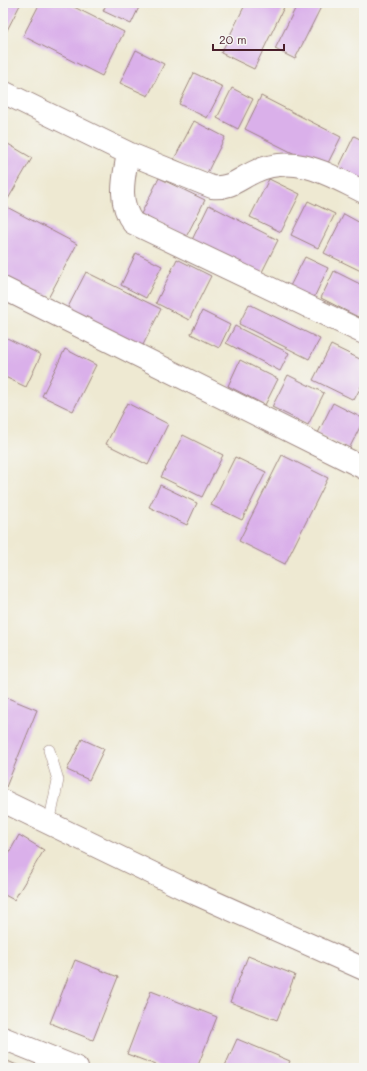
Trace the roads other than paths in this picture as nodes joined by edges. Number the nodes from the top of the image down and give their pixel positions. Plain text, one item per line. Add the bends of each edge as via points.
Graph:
1 (3, 92) edge
2 (128, 153) junction
3 (364, 192) edge
4 (3, 288) edge
5 (364, 333) edge
6 (364, 468) edge
7 (49, 750) dead end
8 (3, 801) edge
9 (49, 824) junction
10 (364, 970) edge
11 (3, 1038) edge
12 (78, 1068) edge

1 - 2 street
2 - 3 street via 212,187 222,188 268,166 282,164 310,167
2 - 5 street via 123,200 125,210 133,223
4 - 6 street
7 - 9 lane via 58,780
8 - 9 street
9 - 10 street
11 - 12 street

